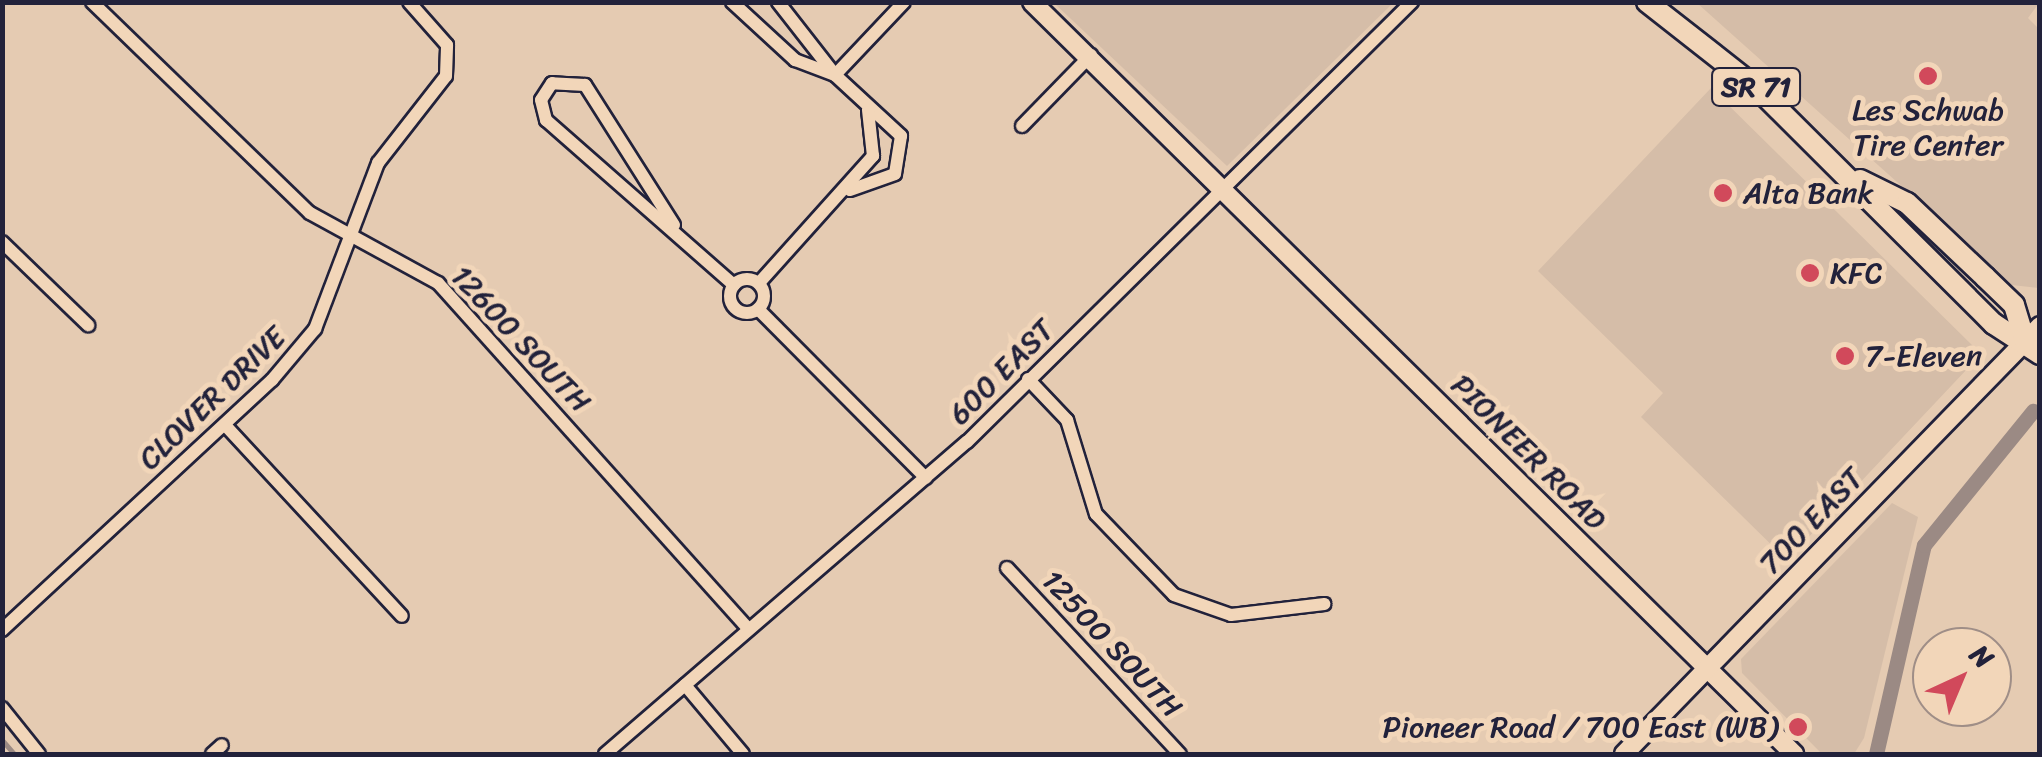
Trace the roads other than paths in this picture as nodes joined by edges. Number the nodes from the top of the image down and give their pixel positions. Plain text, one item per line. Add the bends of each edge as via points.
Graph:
1 (92, 2) edge
2 (410, 2) edge
3 (732, 2) edge
4 (778, 2) edge
5 (904, 2) edge
6 (1032, 2) edge
7 (1412, 2) edge
8 (1647, 2) edge
9 (1090, 55) junction
10 (834, 75) junction
11 (868, 110) junction
12 (1022, 126) dead end
13 (850, 190) junction
14 (1225, 190) junction
15 (674, 224) junction
16 (351, 236) junction
17 (2, 242) edge
18 (759, 283) junction
19 (734, 285) junction
20 (758, 309) junction
21 (88, 325) dead end
22 (2035, 340) edge
23 (1028, 379) junction
24 (225, 424) junction
25 (926, 478) junction
26 (1007, 568) dead end
27 (1324, 604) dead end
28 (402, 616) dead end
29 (748, 629) junction
30 (2, 630) edge
31 (1707, 668) junction
32 (685, 685) junction
33 (2, 708) edge
34 (39, 754) edge
35 (604, 754) edge
36 (744, 754) edge
37 (1180, 754) edge
38 (1624, 754) edge
39 (1794, 754) edge

1 - 16 street, 12600 SOUTH via 310,213
2 - 16 street, CLOVER DRIVE via 449,56 440,86 378,163
3 - 10 street via 795,60
4 - 10 street
5 - 10 street
6 - 9 street, PIONEER ROAD
7 - 14 street, 600 EAST
8 - 22 main road, SR 71 via 1858,179 1908,203 2014,306
9 - 12 street
9 - 14 street, PIONEER ROAD
10 - 11 street
11 - 13 street via 876,151
11 - 13 street via 898,129 903,159 888,180
13 - 18 street
14 - 23 street, 600 EAST
14 - 31 street, PIONEER ROAD
15 - 15 street via 546,120 541,100 552,83 585,85
15 - 19 street
16 - 24 street, CLOVER DRIVE via 315,329
16 - 29 street, 12600 SOUTH via 451,295
17 - 21 street
18 - 19 street
18 - 20 street
19 - 20 street via 735,308
20 - 25 street
22 - 31 street, 700 EAST
23 - 25 street, 600 EAST
23 - 27 street via 1067,420 1096,514 1174,595 1231,615
24 - 28 street
24 - 30 street, CLOVER DRIVE
25 - 29 street, 600 EAST
26 - 37 street, 12500 SOUTH
29 - 32 street, 600 EAST
31 - 38 street, 700 EAST
31 - 39 street, PIONEER ROAD
32 - 35 street, 600 EAST
32 - 36 street
33 - 34 street

